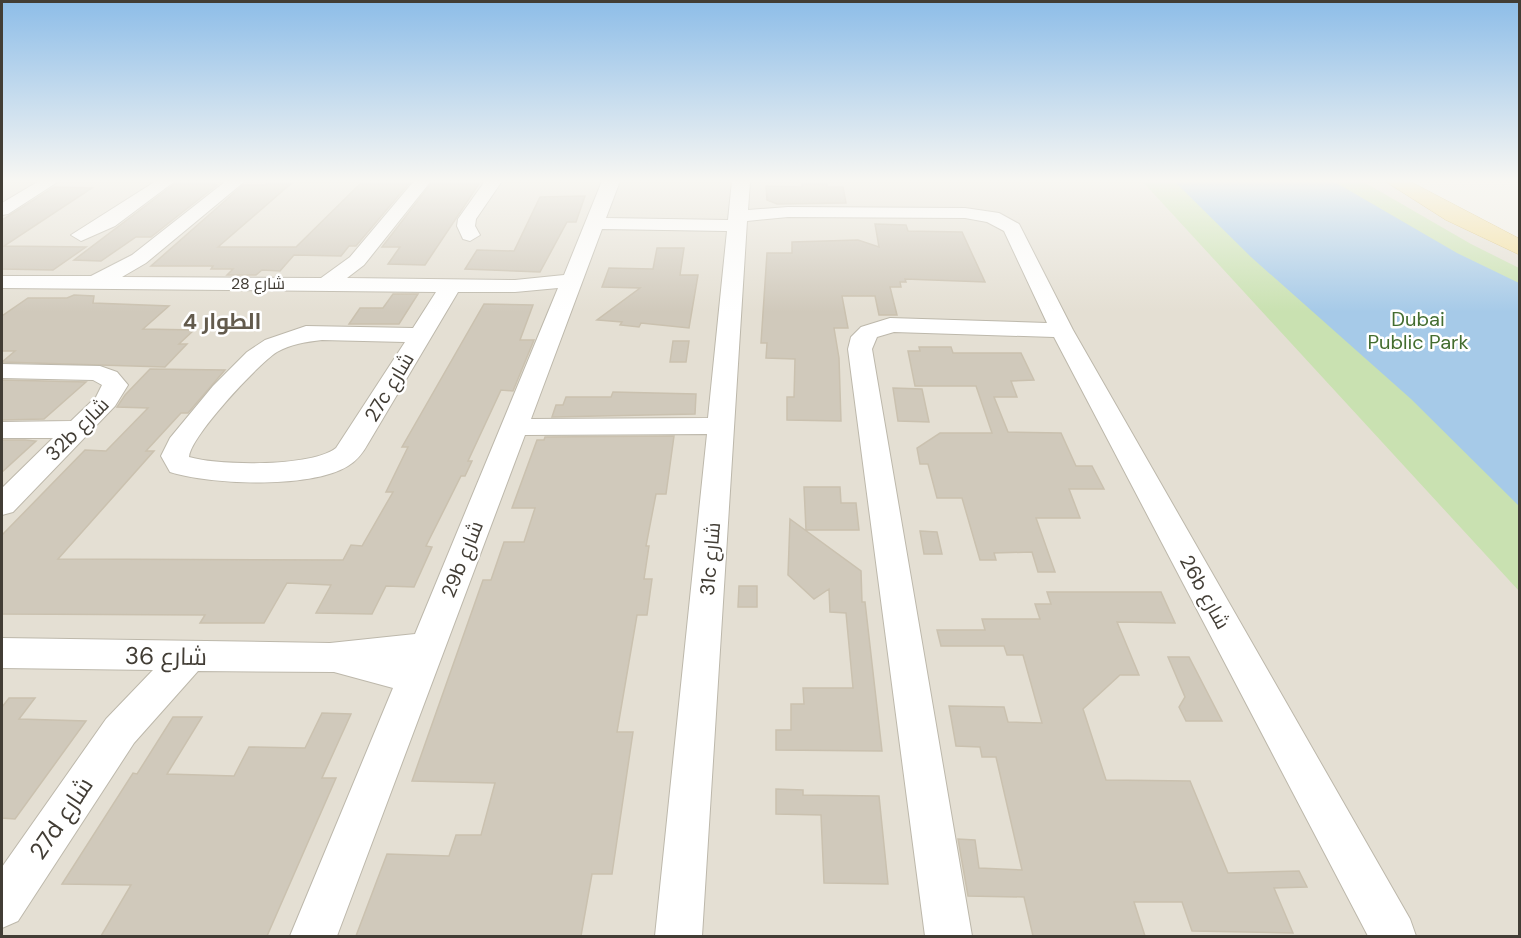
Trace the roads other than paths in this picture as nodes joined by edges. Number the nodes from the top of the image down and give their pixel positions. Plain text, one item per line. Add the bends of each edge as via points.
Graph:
1 (102, 225) edge
2 (183, 225) edge
3 (387, 225) edge
4 (466, 225) edge
5 (592, 225) edge
6 (737, 225) edge
7 (997, 225) edge
8 (1474, 225) edge
9 (81, 235) dead end
10 (470, 235) dead end
11 (1520, 248) edge
12 (139, 260) junction
13 (124, 282) junction
14 (95, 283) junction
15 (4, 284) edge
16 (338, 284) junction
17 (451, 285) junction
18 (568, 286) junction
19 (1062, 330) junction
20 (421, 335) junction
21 (2, 371) edge
22 (720, 426) junction
23 (514, 427) junction
24 (77, 429) junction
25 (2, 430) edge
26 (2, 505) edge
27 (2, 653) edge
28 (171, 657) junction
29 (421, 663) junction
30 (2, 905) edge
31 (314, 936) edge
32 (679, 936) edge
33 (948, 936) edge
34 (1393, 936) edge

1 - 9 street
2 - 12 street
3 - 16 street
4 - 10 street
5 - 18 street, 29b شارع
6 - 22 street, 31c شارع
7 - 19 street, 26b شارع via 1020,247
8 - 11 main road
12 - 13 street
12 - 14 street
13 - 14 street, شارع 28
13 - 16 street, شارع 28
14 - 15 street, شارع 28
16 - 17 street, شارع 28
17 - 18 street, شارع 28
17 - 20 street, 27c شارع
18 - 23 street, 29b شارع
19 - 33 street via 898,328 880,334 868,344 863,357
19 - 34 street, 26b شارع
20 - 20 street, 27c شارع via 324,333 282,341 248,364 182,441 175,458 179,464 194,469 310,470 335,461 351,449
21 - 24 street, 32b شارع via 93,373 112,379 113,393
22 - 23 street
22 - 32 street, 31c شارع
23 - 29 street, 29b شارع
24 - 25 street
24 - 26 street, 32b شارع
27 - 28 street, شارع 36
28 - 29 street, شارع 36
28 - 30 street, 27d شارع
29 - 31 street, 29b شارع

